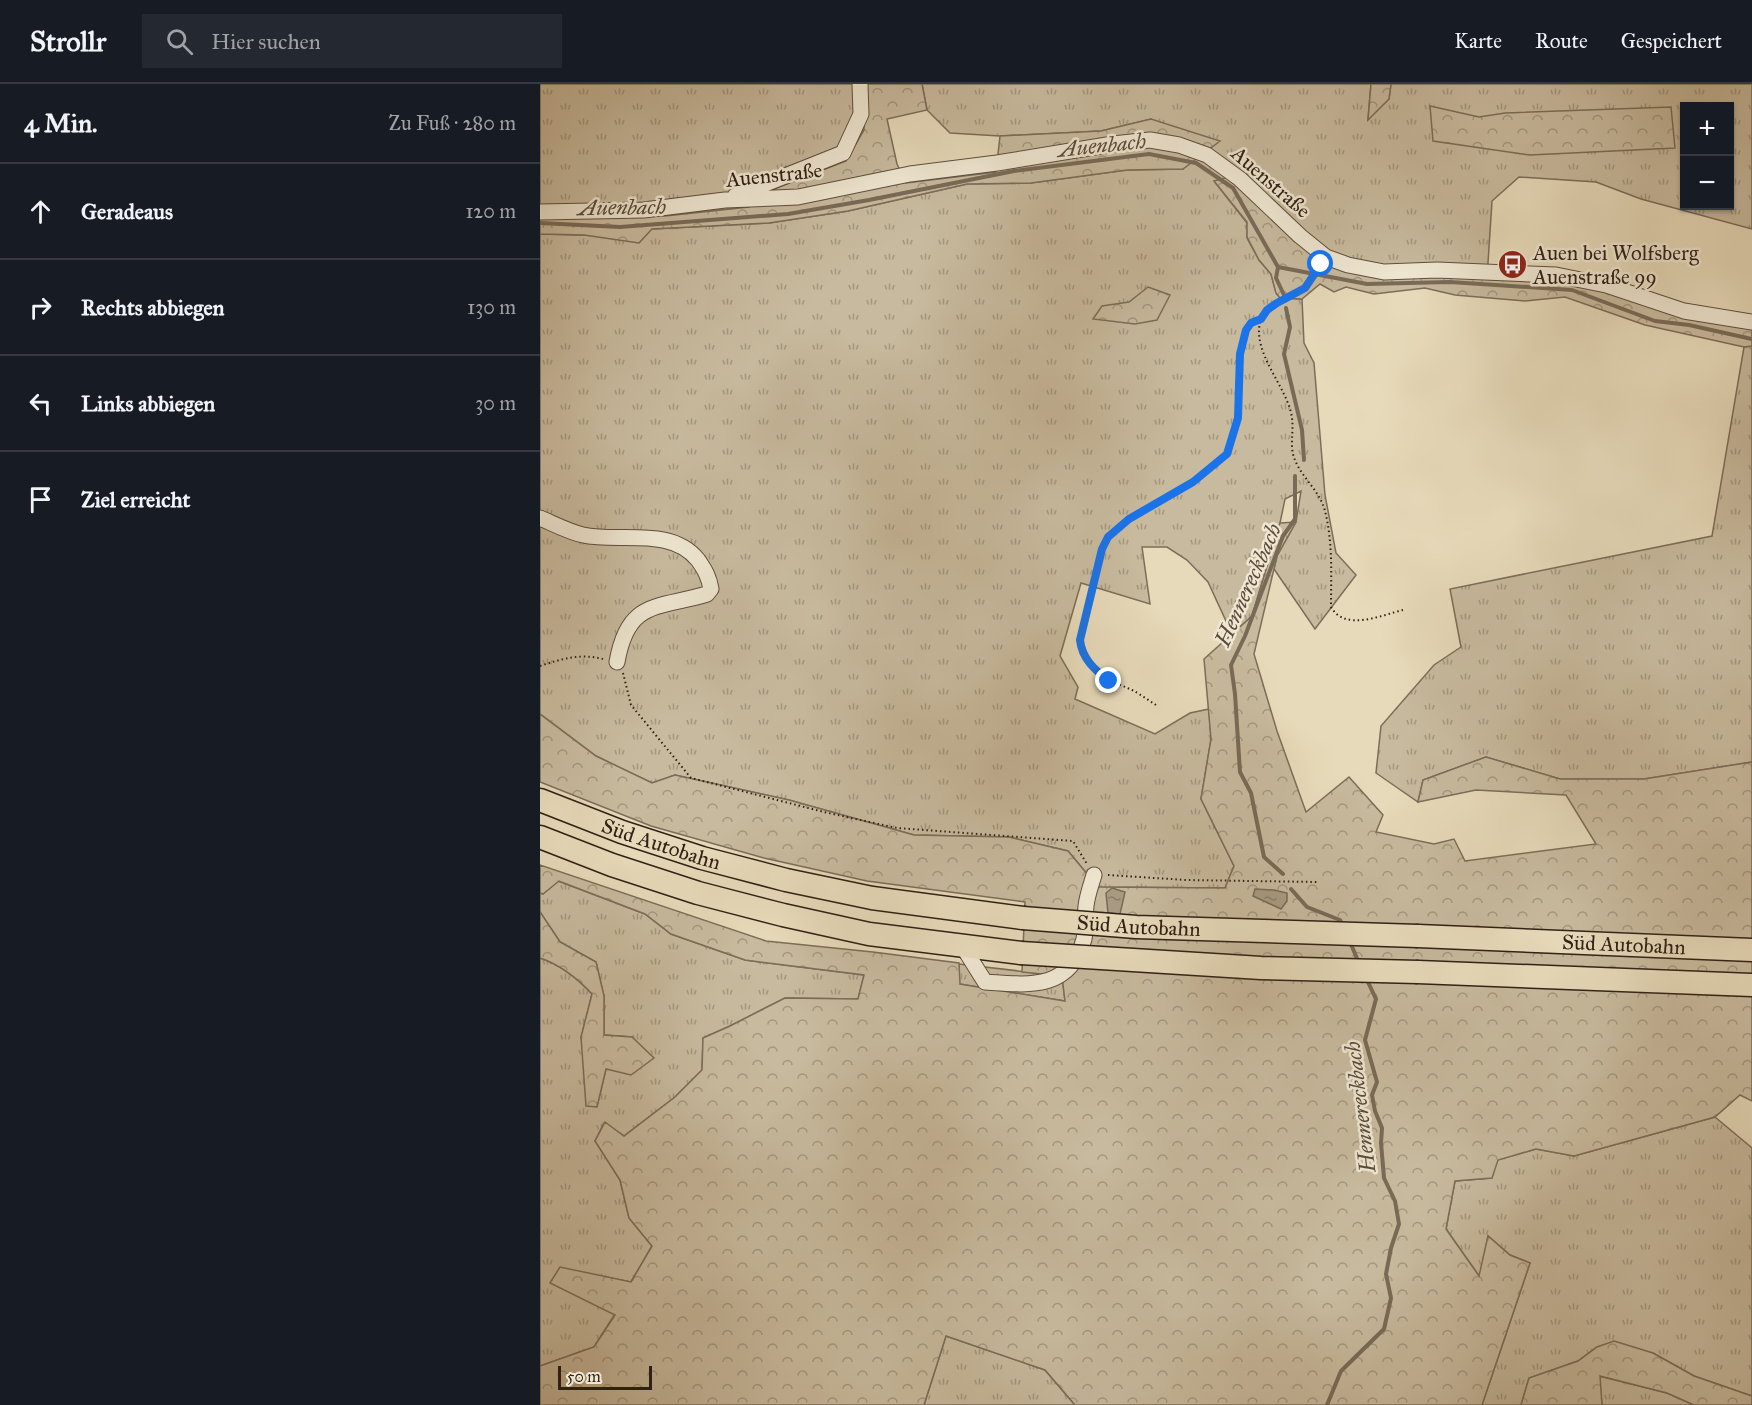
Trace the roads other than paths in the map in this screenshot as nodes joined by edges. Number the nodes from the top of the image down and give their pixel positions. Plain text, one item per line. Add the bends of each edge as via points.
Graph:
1 (860, 84) edge
2 (725, 200) junction
3 (540, 212) edge
4 (1752, 322) edge
5 (540, 518) edge
6 (617, 662) road end
7 (540, 800) edge
8 (540, 837) edge
9 (1094, 874) road end
10 (963, 946) junction
11 (1752, 950) edge
12 (1752, 985) edge

1 - 2 street via 861,114 843,153
2 - 3 street, Auenstraße via 644,210
2 - 4 street, Auenstraße via 798,197 910,174 1150,140 1207,155 1240,179 1326,257 1348,265 1384,272 1556,275 1606,285 1684,311
5 - 6 street via 583,535 637,537 679,545 693,554 708,573 711,589 707,594 661,604 640,614 623,638
7 - 11 highway, Süd Autobahn, bridge via 634,836 786,880 872,898 1023,918 1136,927
8 - 10 highway, Süd Autobahn via 698,893 783,915 869,934
9 - 10 street via 1086,903 1084,939 1072,963 1057,979 1024,984 985,982
10 - 12 highway, Süd Autobahn, bridge via 1261,968

